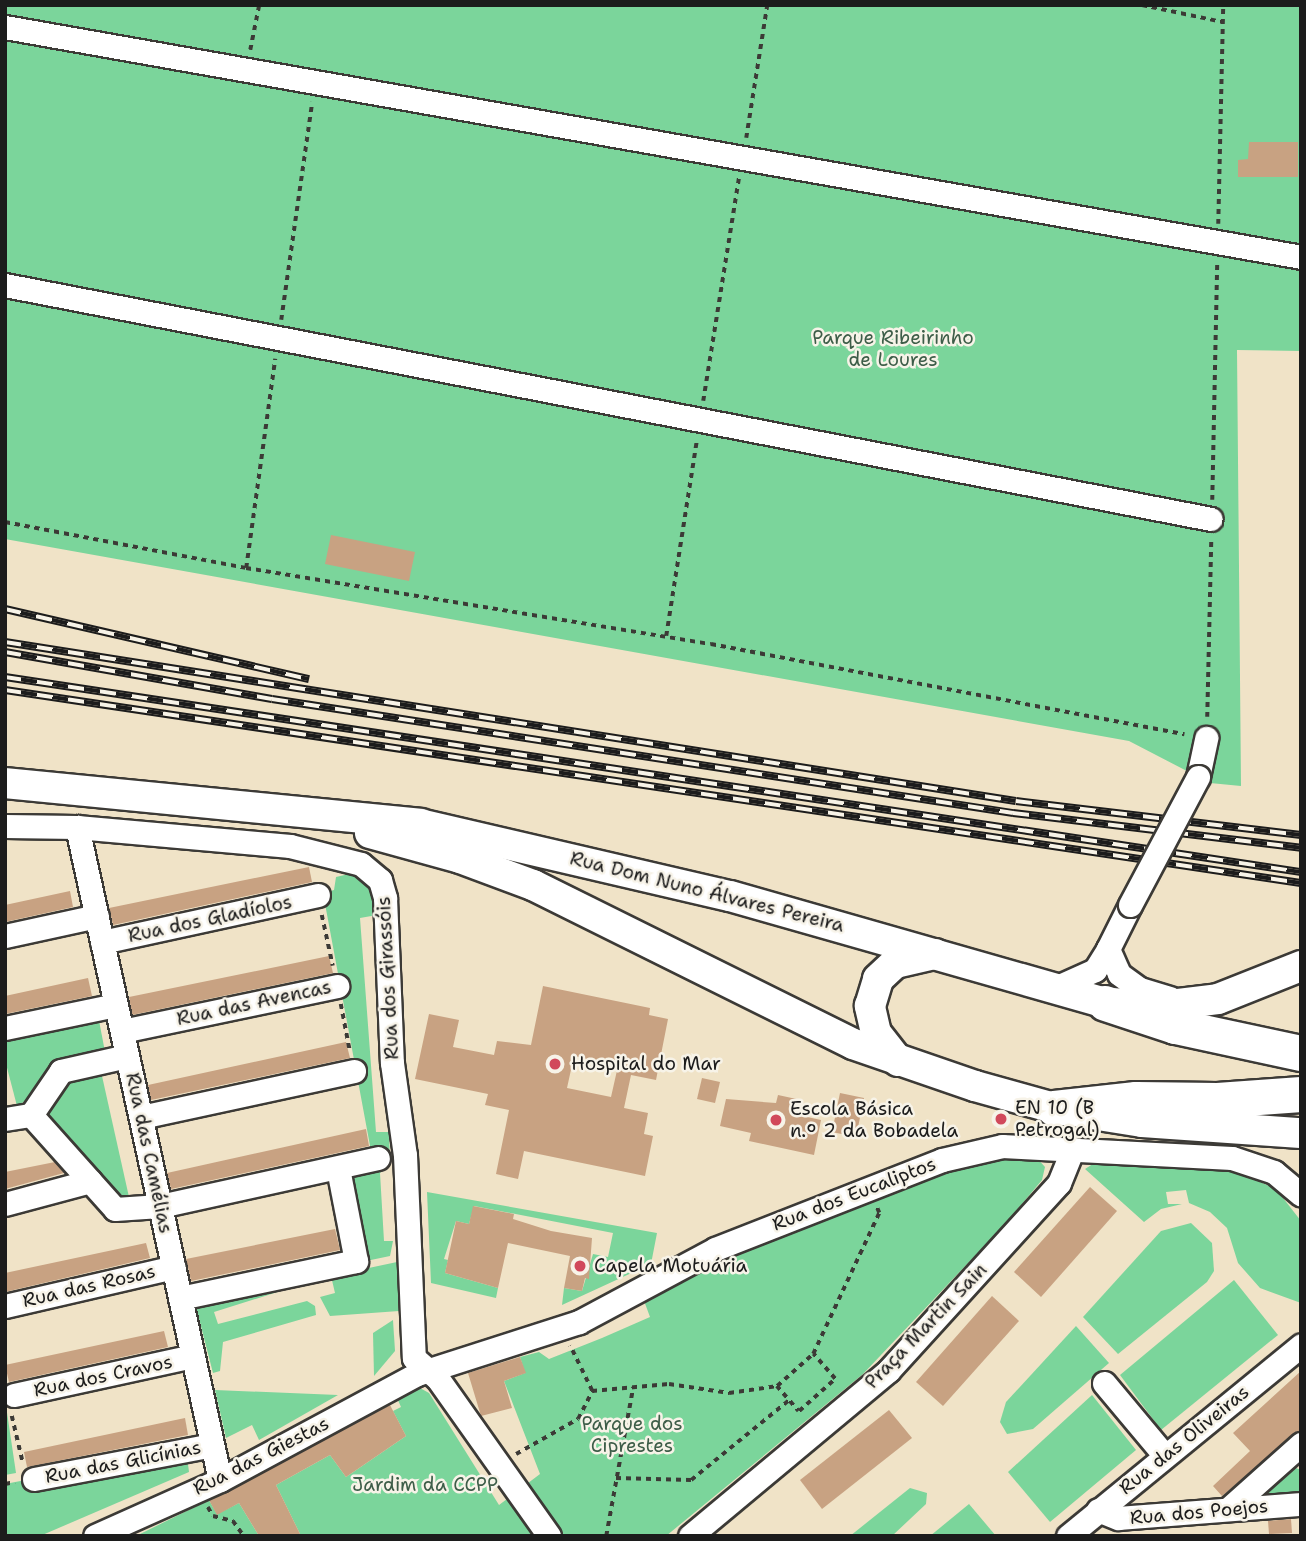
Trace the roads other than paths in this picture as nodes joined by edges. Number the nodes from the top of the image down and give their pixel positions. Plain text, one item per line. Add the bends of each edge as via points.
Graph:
1 (5, 27) edge
2 (1301, 257) edge
3 (5, 285) edge
4 (1212, 519) road end
5 (1206, 738) road end
6 (5, 783) edge
7 (302, 813) junction
8 (5, 826) edge
9 (77, 827) junction
10 (318, 895) dead end
11 (97, 916) junction
12 (5, 936) edge
13 (102, 942) junction
14 (1108, 949) junction
15 (946, 954) junction
16 (1301, 966) edge
17 (337, 986) dead end
18 (1055, 988) junction
19 (1105, 1003) junction
20 (1194, 1003) junction
21 (116, 1004) junction
22 (5, 1028) edge
23 (122, 1031) junction
24 (1301, 1053) edge
25 (127, 1056) junction
26 (898, 1061) junction
27 (354, 1071) dead end
28 (1301, 1094) edge
29 (1054, 1108) junction
30 (31, 1115) junction
31 (141, 1116) junction
32 (5, 1119) edge
33 (1301, 1133) edge
34 (1073, 1149) junction
35 (379, 1158) dead end
36 (338, 1168) junction
37 (90, 1181) junction
38 (1301, 1195) edge
39 (5, 1204) edge
40 (160, 1206) junction
41 (174, 1267) junction
42 (180, 1298) junction
43 (5, 1306) edge
44 (1301, 1345) edge
45 (193, 1356) junction
46 (424, 1371) junction
47 (1104, 1383) dead end
48 (13, 1404) road end
49 (1301, 1444) edge
50 (212, 1445) junction
51 (1164, 1456) junction
52 (29, 1472) road end
53 (220, 1480) junction
54 (1301, 1504) edge
55 (1228, 1509) junction
56 (1098, 1510) junction
57 (95, 1536) edge
58 (549, 1536) edge
59 (690, 1536) edge
60 (1068, 1536) edge

1 - 2 street
3 - 4 street
5 - 14 street, bridge via 1198,777
6 - 7 main road, Rua Dom Nuno Álvares Pereira
7 - 15 main road, Rua Dom Nuno Álvares Pereira via 420,824 569,856
7 - 26 main road, Rua Dom Nuno Álvares Pereira via 460,858 533,885 853,1044
8 - 9 street, Rua dos Girassóis
9 - 11 street, Rua das Camélias
9 - 46 street, Rua dos Girassóis via 309,849 361,864 380,880 385,898 392,1063 405,1155 414,1357
10 - 13 street, Rua dos Gladíolos
11 - 12 street
11 - 13 street, Rua das Camélias
13 - 21 street, Rua das Camélias
14 - 18 street via 1095,970
14 - 20 street via 1119,974 1140,989
15 - 18 main road, Rua Dom Nuno Álvares Pereira
15 - 26 main road via 919,954 895,963 877,979 870,1006 876,1033
16 - 20 main road, Rua Dom Nuno Álvares Pereira via 1218,999
17 - 23 street, Rua das Avencas
18 - 19 main road, Rua Dom Nuno Álvares Pereira
19 - 20 main road, Rua Dom Nuno Álvares Pereira
19 - 24 highway via 1175,1026
21 - 22 street
21 - 23 street, Rua das Camélias
23 - 25 street, Rua das Camélias
25 - 30 street via 61,1071
25 - 31 street, Rua das Camélias
26 - 29 main road, Rua Dom Nuno Álvares Pereira
27 - 31 street
28 - 29 highway via 1136,1099
29 - 33 main road, Rua Dom Nuno Álvares Pereira via 1142,1122
30 - 32 street
30 - 37 street
31 - 40 street, Rua das Camélias
34 - 38 street, Rua dos Eucaliptos via 1232,1158 1274,1172
34 - 46 street, Rua dos Eucaliptos via 989,1147 868,1188 715,1249 562,1328
34 - 59 street, Praça Martin Sain via 1059,1183 888,1371
35 - 36 street
36 - 40 street
36 - 42 street via 356,1261
37 - 39 street
37 - 40 street via 115,1209
40 - 41 street, Rua das Camélias
41 - 42 street, Rua das Camélias
41 - 43 street, Rua das Rosas
42 - 45 street, Rua das Camélias
44 - 51 street, Rua das Oliveiras
45 - 48 street, Rua dos Cravos
45 - 50 street, Rua das Camélias
46 - 53 street, Rua das Giestas
46 - 58 street via 438,1379
47 - 51 street
49 - 55 street
50 - 52 street, Rua das Glicínias
50 - 53 street, Rua das Camélias
51 - 56 street, Rua das Oliveiras
53 - 57 street, Rua das Giestas
54 - 55 street, Rua dos Poejos
55 - 56 street, Rua dos Poejos via 1118,1518
56 - 60 street, Rua das Oliveiras

